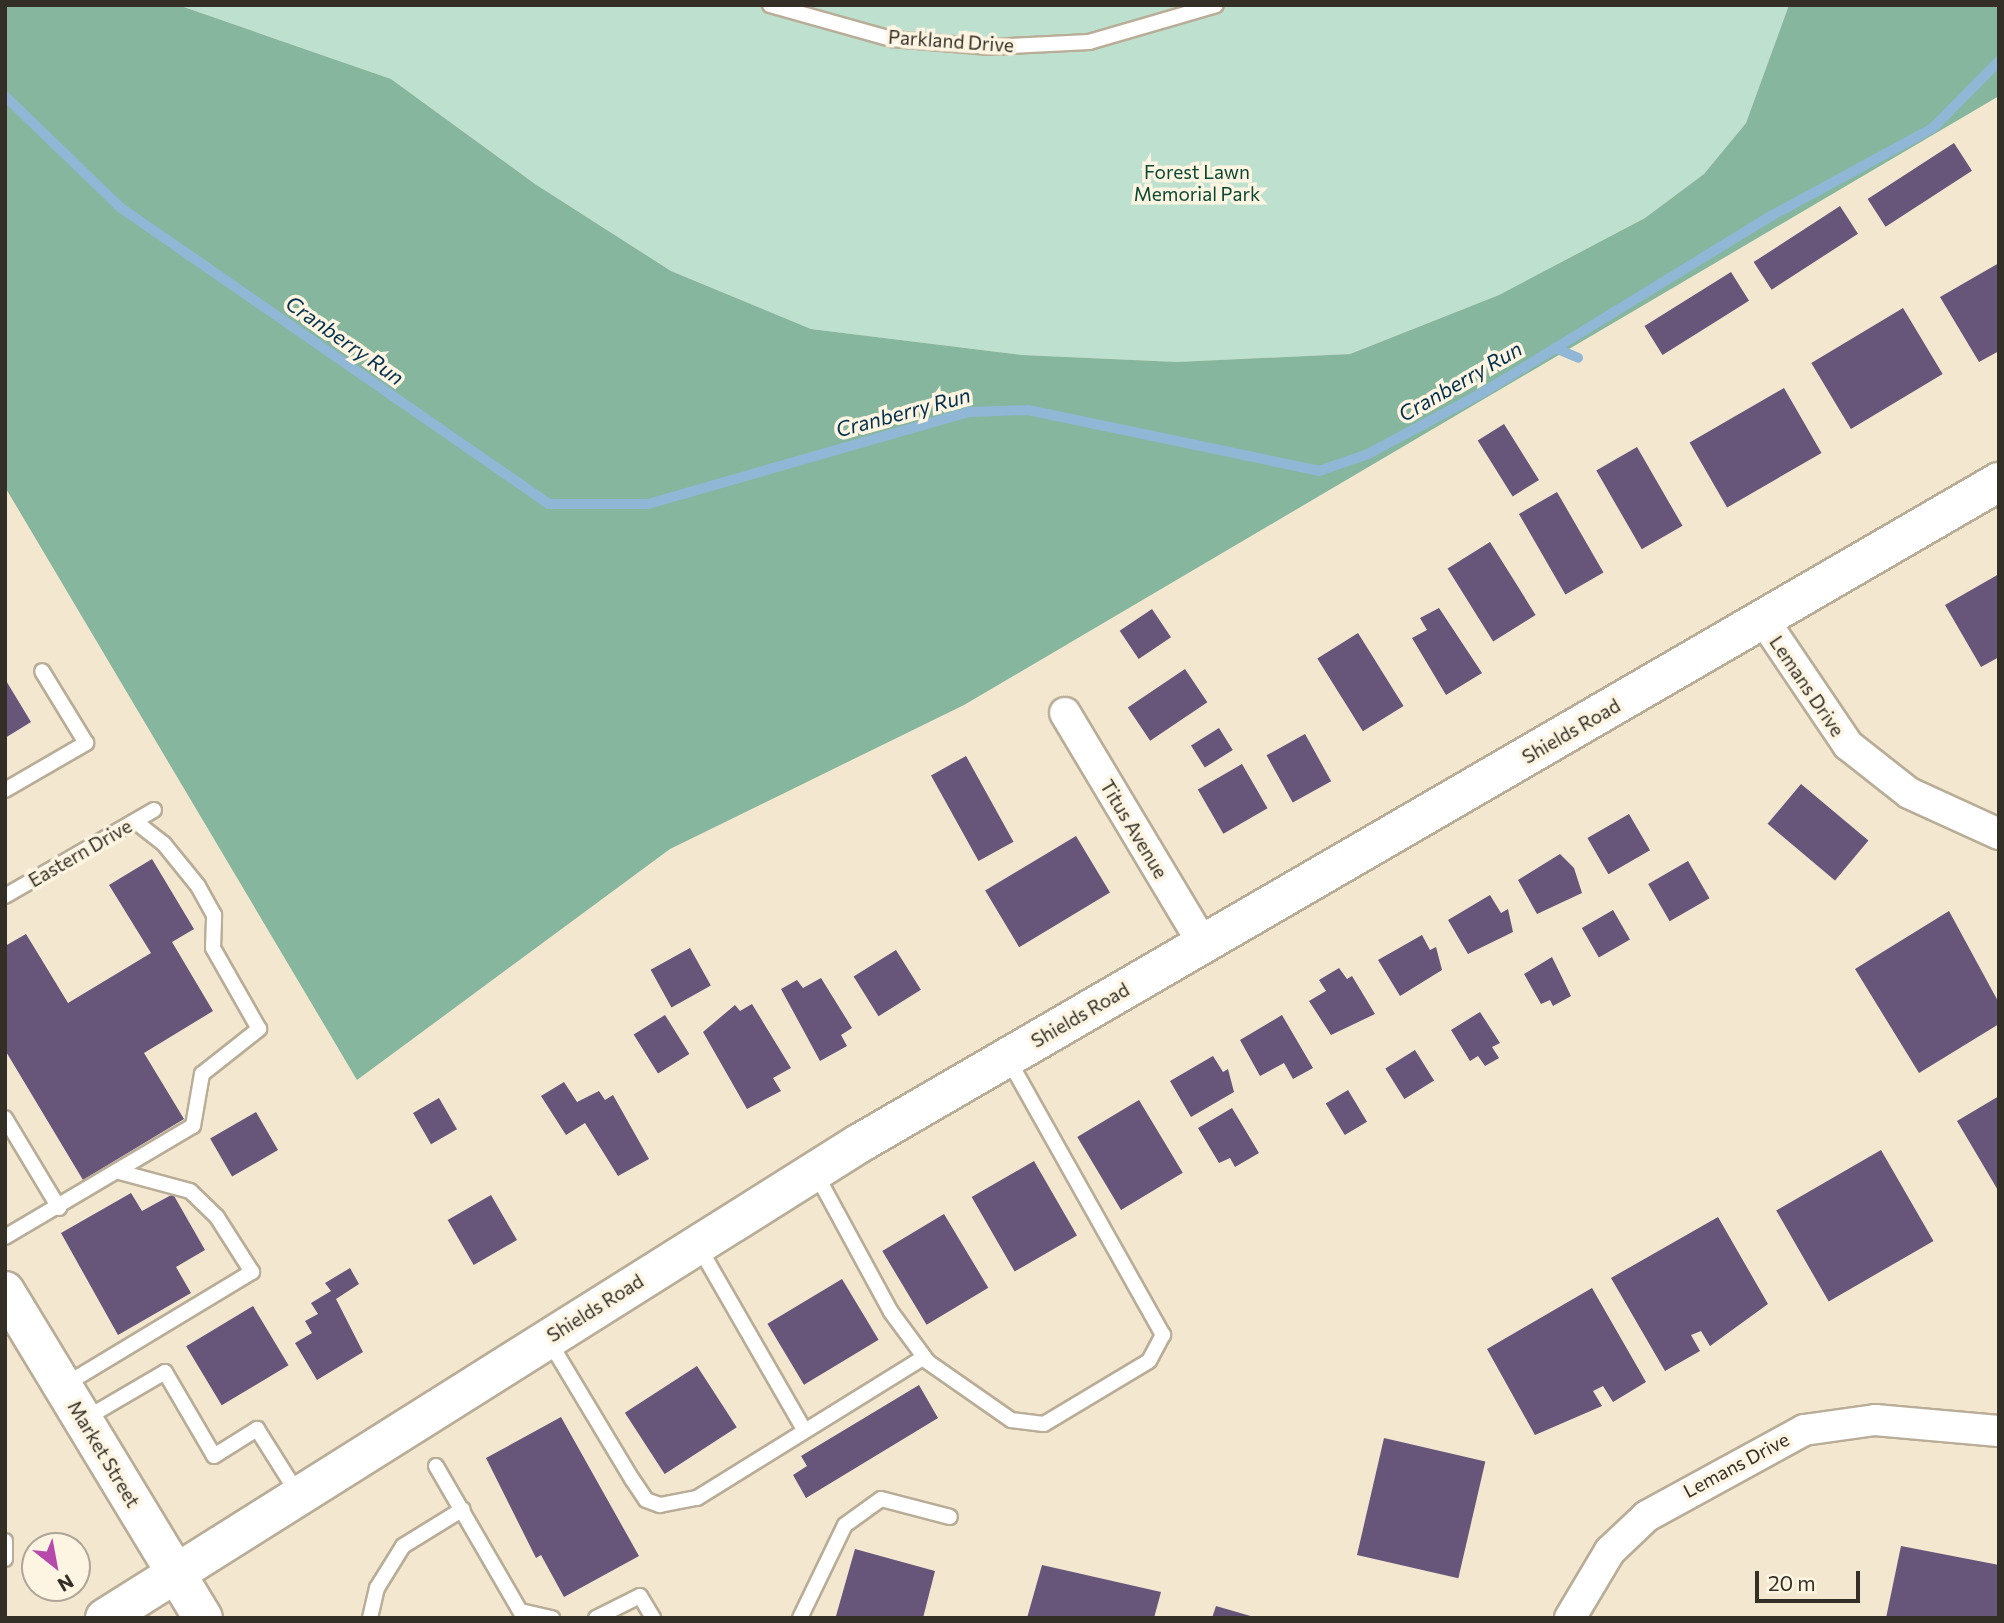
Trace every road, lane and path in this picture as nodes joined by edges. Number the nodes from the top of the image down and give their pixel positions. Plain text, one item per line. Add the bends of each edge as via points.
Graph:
1 (770, 5) edge
2 (1216, 5) edge
3 (1999, 482) edge
4 (1763, 619) junction
5 (43, 671) dead end
6 (1065, 713) dead end
7 (5, 790) edge
8 (154, 810) dead end
9 (135, 821) junction
10 (1999, 834) edge
11 (5, 896) edge
12 (1203, 944) junction
13 (1008, 1057) junction
14 (5, 1118) edge
15 (814, 1171) junction
16 (119, 1172) junction
17 (59, 1208) junction
18 (5, 1237) edge
19 (698, 1244) junction
20 (5, 1291) edge
21 (547, 1338) junction
22 (924, 1357) junction
23 (63, 1386) junction
24 (83, 1420) junction
25 (805, 1431) junction
26 (1999, 1431) edge
27 (436, 1466) dead end
28 (299, 1495) junction
29 (463, 1509) junction
30 (950, 1517) dead end
31 (5, 1541) edge
32 (5, 1559) edge
33 (177, 1574) junction
34 (524, 1615) edge
35 (606, 1616) edge
36 (105, 1618) edge
37 (204, 1618) edge
38 (370, 1618) edge
39 (551, 1618) edge
40 (653, 1618) edge
41 (800, 1618) edge
42 (1570, 1618) edge

1 - 2 lane, Parkland Drive via 892,39 990,47 1089,42
3 - 4 main road, Shields Road
4 - 10 street, Lemans Drive via 1848,746 1909,793
4 - 12 main road, Shields Road
5 - 7 lane via 86,743
6 - 12 street, Titus Avenue
8 - 9 lane, Eastern Drive
9 - 11 lane, Eastern Drive
9 - 16 lane via 164,844 198,886 214,915 213,948 259,1029 202,1074 193,1126
12 - 13 main road, Shields Road
13 - 15 main road, Shields Road
13 - 22 lane via 1163,1335 1161,1347 1149,1361 1044,1424 1030,1425 946,1380
14 - 17 lane
15 - 19 main road, Shields Road
15 - 22 lane via 891,1312
16 - 17 lane
16 - 23 lane via 190,1191 217,1217 252,1272
17 - 18 lane
19 - 21 main road, Shields Road
19 - 25 lane
20 - 23 main road, Market Street
21 - 25 lane via 646,1500 660,1505 697,1498
21 - 28 main road, Shields Road
22 - 25 lane
23 - 24 main road, Market Street
24 - 28 lane via 165,1372 214,1456 257,1429
24 - 33 main road, Market Street
26 - 42 street, Lemans Drive via 1875,1420 1804,1430 1647,1516 1610,1551
27 - 29 lane
28 - 33 main road, Shields Road
29 - 34 lane
29 - 38 lane via 403,1546 377,1588
30 - 41 lane via 881,1499 845,1525
31 - 32 lane
33 - 36 main road, Shields Road
33 - 37 main road, Market Street
34 - 39 lane
35 - 40 lane via 640,1596

